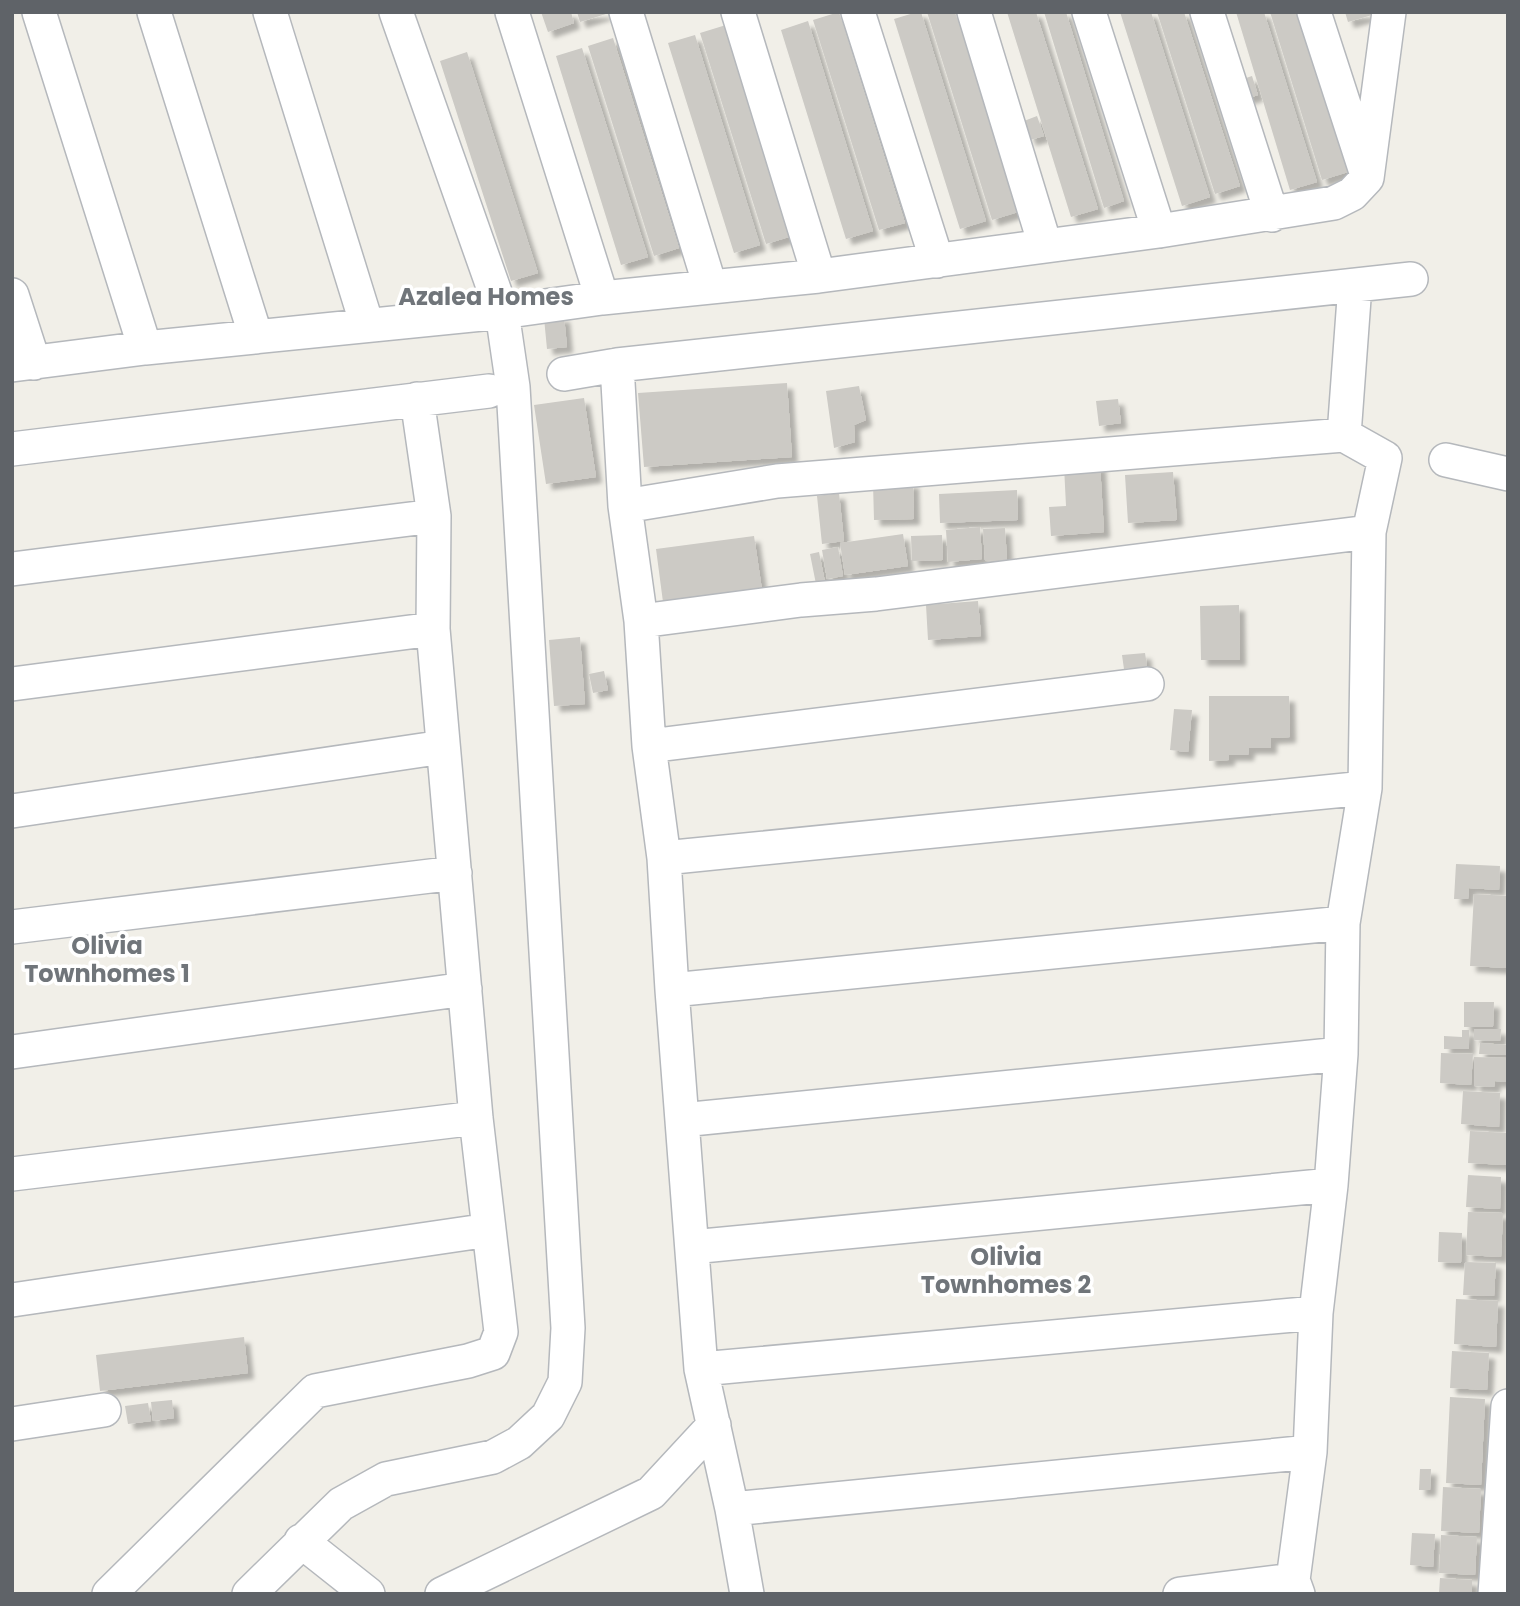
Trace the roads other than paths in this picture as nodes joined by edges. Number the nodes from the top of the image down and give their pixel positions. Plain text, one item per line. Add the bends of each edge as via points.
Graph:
1 (39, 12) edge
2 (154, 12) edge
3 (270, 12) edge
4 (396, 12) edge
5 (512, 12) edge
6 (626, 12) edge
7 (738, 12) edge
8 (858, 12) edge
9 (974, 12) edge
10 (1089, 12) edge
11 (1207, 12) edge
12 (1314, 12) edge
13 (1389, 12) edge
14 (1367, 178) junction
15 (1272, 215) junction
16 (1159, 231) junction
17 (1045, 245) junction
18 (937, 261) junction
19 (819, 276) junction
20 (1411, 279) dead end
21 (1355, 285) junction
22 (710, 286) junction
23 (12, 295) edge
24 (602, 298) junction
25 (502, 312) junction
26 (367, 325) junction
27 (256, 337) junction
28 (145, 348) junction
29 (23, 364) edge
30 (617, 365) junction
31 (564, 374) dead end
32 (489, 391) dead end
33 (417, 399) junction
34 (1344, 435) junction
35 (12, 449) edge
36 (1446, 460) dead end
37 (1508, 474) edge
38 (625, 506) junction
39 (434, 516) junction
40 (1369, 532) junction
41 (12, 569) edge
42 (641, 621) junction
43 (433, 629) junction
44 (12, 684) edge
45 (1147, 684) dead end
46 (649, 746) junction
47 (443, 747) junction
48 (1365, 788) junction
49 (12, 811) edge
50 (664, 858) junction
51 (455, 873) junction
52 (1343, 923) junction
53 (12, 927) edge
54 (465, 989) junction
55 (672, 989) junction
56 (12, 1052) edge
57 (1340, 1054) junction
58 (476, 1118) junction
59 (682, 1120) junction
60 (12, 1174) edge
61 (1331, 1185) junction
62 (489, 1230) junction
63 (692, 1247) junction
64 (12, 1300) edge
65 (1316, 1313) junction
66 (701, 1369) junction
67 (1508, 1406) edge
68 (104, 1410) dead end
69 (12, 1424) edge
70 (713, 1424) junction
71 (1310, 1452) junction
72 (732, 1509) junction
73 (301, 1541) junction
74 (1296, 1587) edge
75 (109, 1594) edge
76 (249, 1594) edge
77 (368, 1594) edge
78 (442, 1594) edge
79 (747, 1594) edge
80 (1180, 1594) edge
81 (1495, 1594) edge

1 - 28 street
2 - 27 street
3 - 26 street
4 - 25 street
5 - 24 street
6 - 22 street
7 - 19 street
8 - 18 street
9 - 17 street
10 - 16 street
11 - 15 street
12 - 14 street
13 - 14 street
14 - 15 street via 1335,203
15 - 16 street
16 - 17 street
17 - 18 street
18 - 19 street
19 - 22 street
20 - 21 street
21 - 30 street
21 - 34 street
22 - 24 street
23 - 29 street
24 - 25 street
25 - 26 street
25 - 73 street via 513,387 568,1328 565,1382 548,1416 519,1443 493,1457 386,1479 341,1504
26 - 27 street
27 - 28 street
28 - 29 street
30 - 31 street
30 - 38 street
32 - 33 street
33 - 35 street
33 - 39 street
34 - 38 street via 778,481
34 - 40 street via 1385,458
36 - 37 street
38 - 42 street
39 - 41 street
39 - 43 street
40 - 42 street
40 - 48 street
42 - 46 street
43 - 44 street
43 - 47 street
45 - 46 street
46 - 50 street
47 - 49 street
47 - 51 street
48 - 50 street
48 - 52 street
50 - 55 street
51 - 53 street
51 - 54 street
52 - 55 street
52 - 57 street
54 - 56 street
54 - 58 street
55 - 59 street
57 - 59 street
57 - 61 street
58 - 60 street
58 - 62 street
59 - 63 street
61 - 63 street
61 - 65 street
62 - 64 street
62 - 75 street via 501,1332 493,1353 315,1391
63 - 66 street
65 - 66 street
65 - 71 street
66 - 70 street
67 - 81 street
68 - 69 street
70 - 72 street
70 - 78 street via 651,1493
71 - 72 street
71 - 74 street
72 - 79 street
73 - 76 street
73 - 77 street
74 - 80 street

